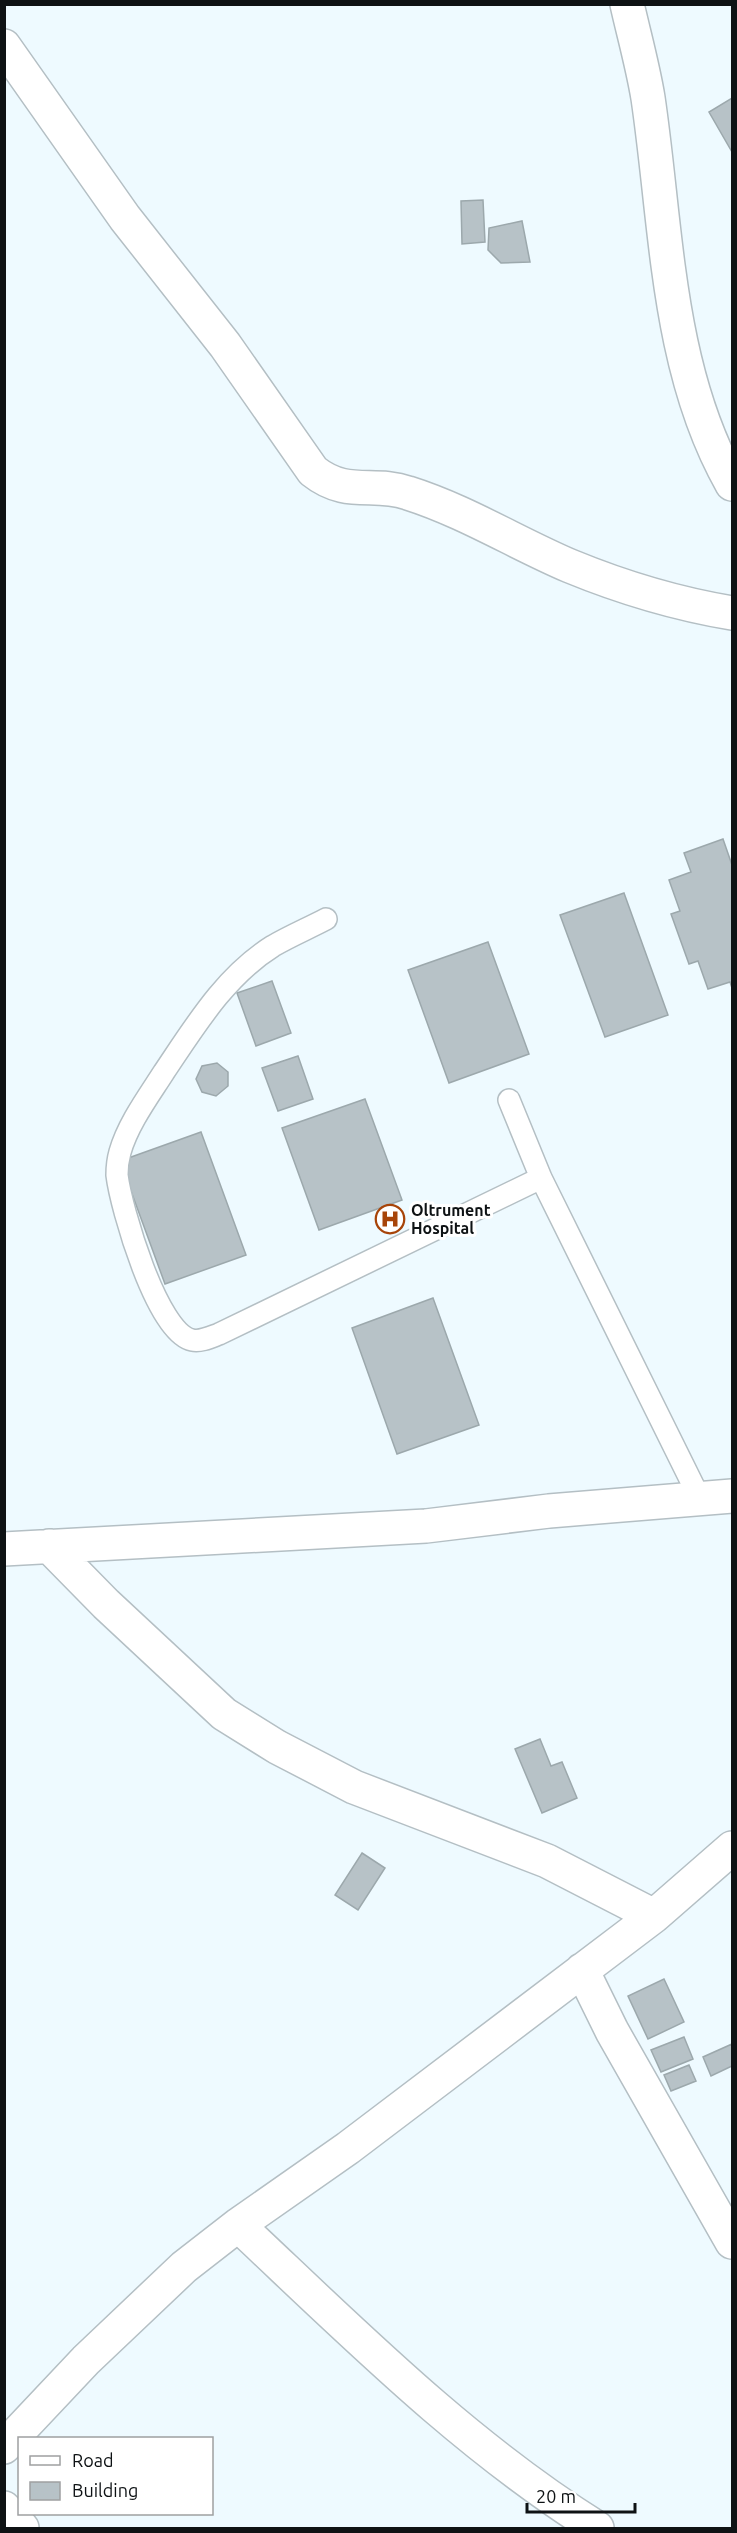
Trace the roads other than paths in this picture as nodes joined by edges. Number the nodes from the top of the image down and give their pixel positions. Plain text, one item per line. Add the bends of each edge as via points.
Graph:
1 (627, 4) edge
2 (4, 46) edge
3 (732, 484) edge
4 (732, 613) edge
5 (326, 919) dead end
6 (509, 1100) dead end
7 (541, 1178) junction
8 (732, 1496) edge
9 (700, 1498) junction
10 (49, 1546) junction
11 (4, 1550) edge
12 (732, 1848) edge
13 (654, 1916) junction
14 (582, 1970) junction
15 (238, 2225) junction
16 (732, 2242) edge
17 (4, 2447) edge
18 (4, 2508) edge
19 (22, 2529) edge
20 (597, 2529) edge

1 - 3 street via 648,95 686,368
2 - 4 street via 125,218 225,345 308,464 327,482 343,487 405,491 572,567 651,594
5 - 7 lane via 273,946 213,999 147,1098 120,1152 117,1172 139,1260 162,1308 180,1333 192,1340 219,1334
6 - 7 lane
7 - 9 lane
8 - 9 street
9 - 10 street via 426,1526
10 - 11 street
10 - 13 street via 224,1714 277,1747 354,1787 547,1861
12 - 13 street
13 - 14 street
14 - 15 street via 348,2148
14 - 16 street via 612,2031
15 - 17 street via 184,2267 94,2352
15 - 20 street via 500,2463
18 - 19 street

